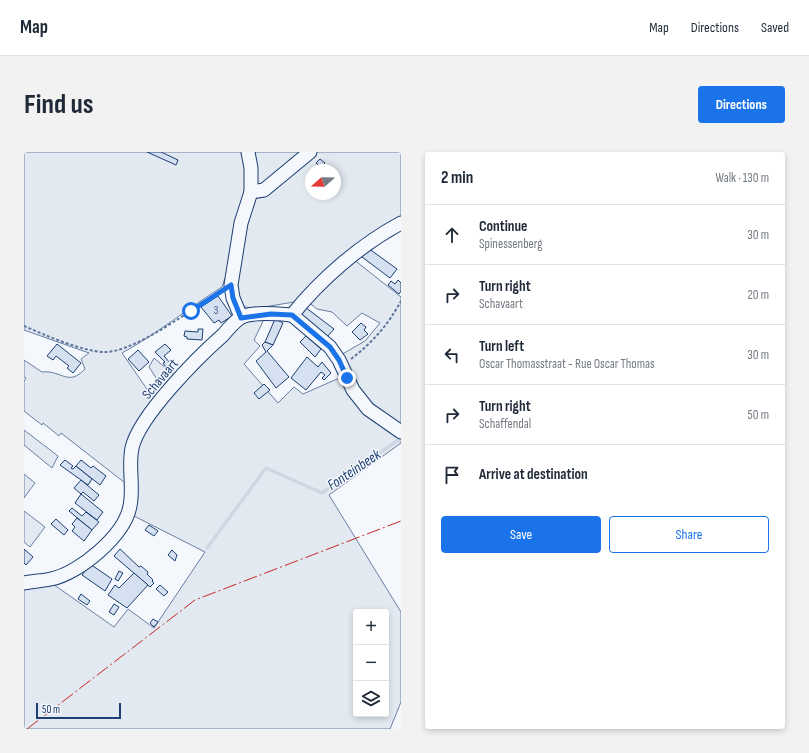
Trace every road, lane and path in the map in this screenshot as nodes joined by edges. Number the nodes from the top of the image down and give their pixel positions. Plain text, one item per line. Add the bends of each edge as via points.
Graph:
1 (248, 152) edge
2 (310, 152) edge
3 (251, 192) junction
4 (401, 223) edge
5 (231, 285) junction
6 (401, 301) edge
7 (292, 315) junction
8 (241, 318) junction
9 (24, 326) edge
10 (342, 366) junction
11 (401, 432) edge
12 (24, 583) edge

1 - 3 street
2 - 3 street via 264,190
3 - 5 street via 241,223
4 - 7 street via 359,249
5 - 8 street
5 - 9 path via 180,318 118,351 104,352 86,348
6 - 10 path via 387,324 370,344
7 - 8 street via 271,314
7 - 10 street via 330,347
8 - 12 street, Schavaart via 165,395 138,432 132,448 130,507 116,536 100,551 67,574 51,580
10 - 11 street via 368,410

